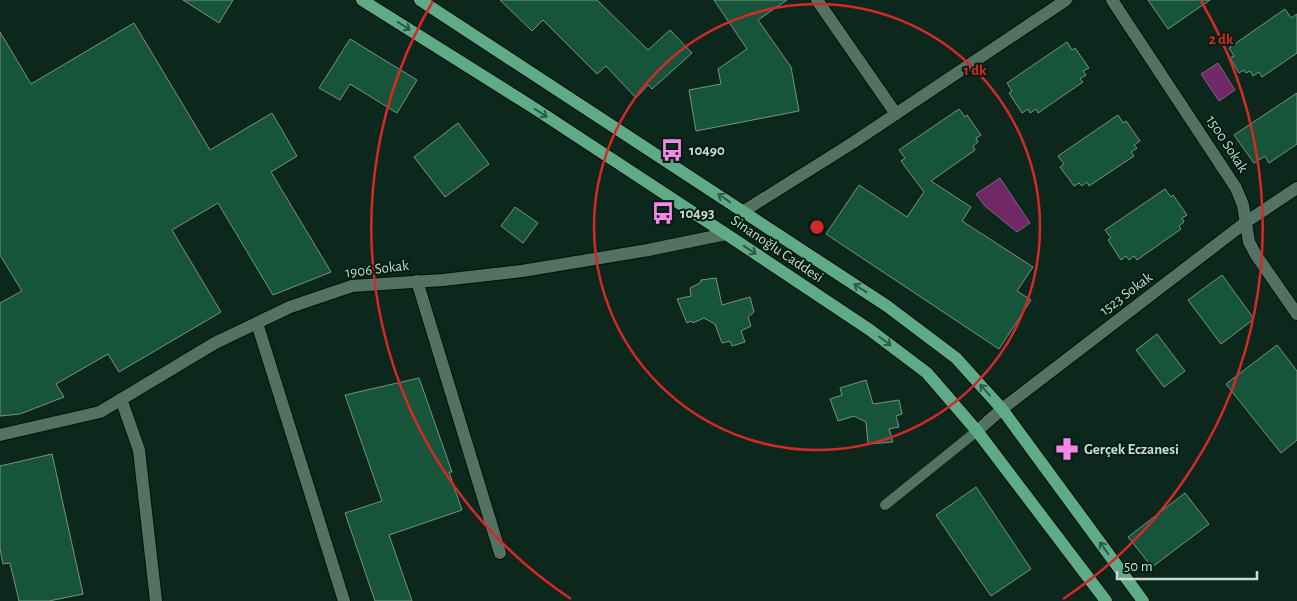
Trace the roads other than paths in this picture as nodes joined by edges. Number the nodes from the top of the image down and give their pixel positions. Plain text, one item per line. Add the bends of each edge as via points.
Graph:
1 (362, 0) edge
2 (420, 0) edge
3 (816, 0) edge
4 (1066, 0) edge
5 (1112, 0) edge
6 (896, 114) junction
7 (1297, 188) edge
8 (744, 212) junction
9 (1246, 222) junction
10 (726, 234) junction
11 (417, 281) junction
12 (1297, 314) edge
13 (257, 323) junction
14 (121, 399) junction
15 (1002, 409) junction
16 (977, 431) junction
17 (0, 435) edge
18 (886, 505) dead end
19 (500, 553) dead end
20 (156, 601) edge
21 (344, 601) edge
22 (1106, 601) edge
23 (1143, 601) edge

1 -> 10 main road, Si̇nanoğlu Caddesi
8 -> 2 main road, Si̇nanoğlu Caddesi
3 - 6 street
4 - 6 street
5 - 9 street, 1500 Sokak via 1236,188
6 - 8 street
7 - 9 street, 1523 Sokak
15 -> 8 main road, Si̇nanoğlu Caddesi via 956,358 887,306
9 - 12 street, 1500 Sokak via 1249,242 1256,255
9 - 15 street, 1523 Sokak
10 - 11 street, 1906 Sokak via 522,271
10 -> 16 main road, Si̇nanoğlu Caddesi via 870,330 927,373
11 - 13 street, 1906 Sokak via 352,286 290,307
11 - 19 street
13 - 14 street, 1906 Sokak via 215,343
13 - 21 street
14 - 17 street, 1906 Sokak via 100,412
14 - 20 street via 139,450
15 - 16 street, 1523 Sokak
23 -> 15 main road, Si̇nanoğlu Caddesi
16 - 18 lane
16 - 22 main road, Si̇nanoğlu Caddesi

